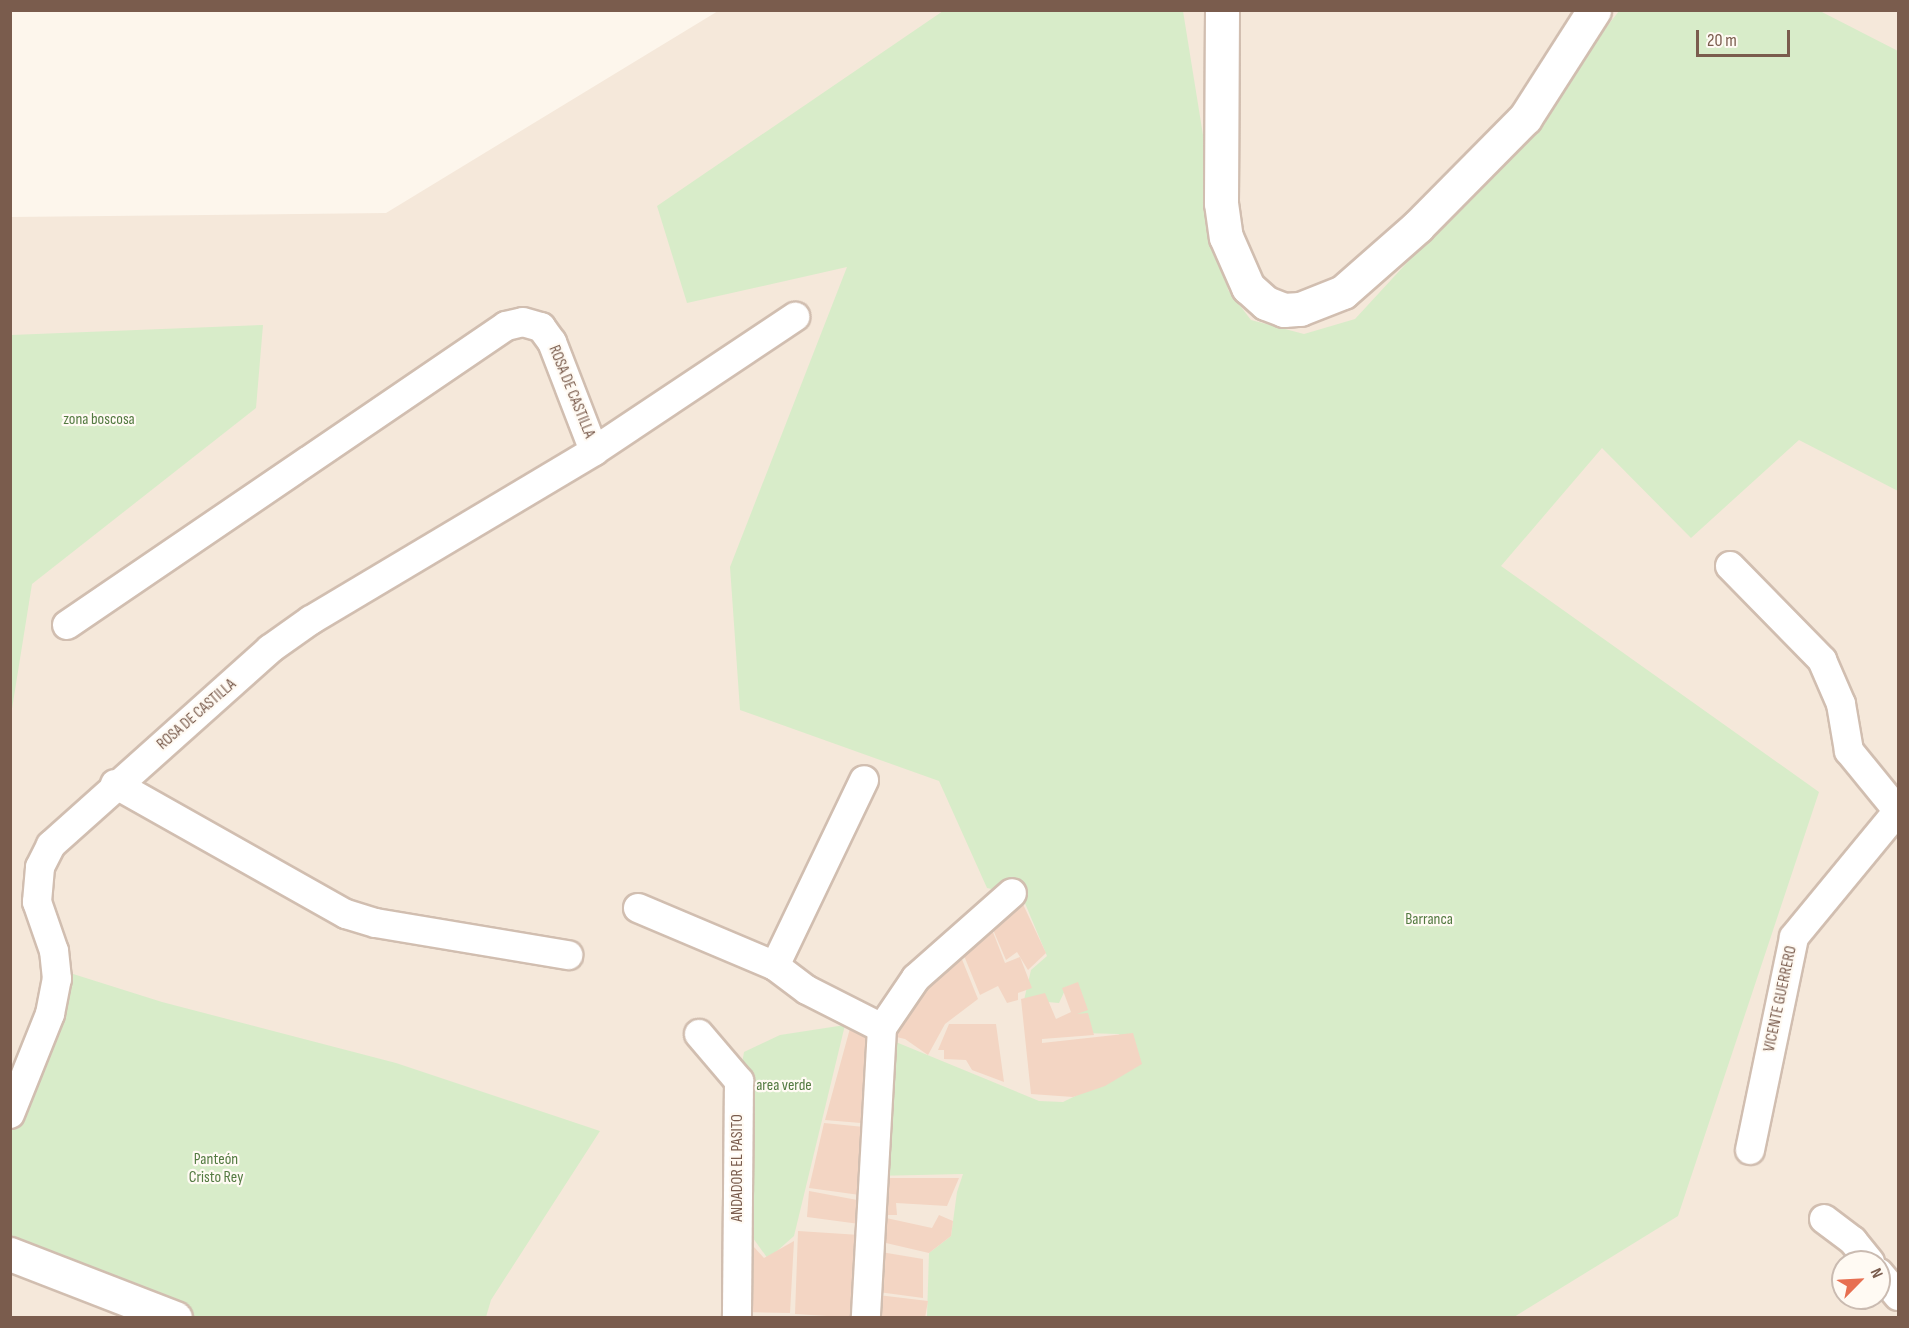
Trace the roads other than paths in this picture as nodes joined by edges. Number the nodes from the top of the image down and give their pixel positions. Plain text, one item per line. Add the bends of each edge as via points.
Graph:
1 (1222, 10) edge
2 (1594, 10) edge
3 (795, 317) dead end
4 (594, 451) junction
5 (1730, 566) dead end
6 (67, 625) dead end
7 (864, 780) dead end
8 (115, 784) junction
9 (1898, 811) edge
10 (1012, 893) dead end
11 (638, 908) dead end
12 (568, 955) dead end
13 (775, 966) junction
14 (882, 1028) junction
15 (699, 1034) dead end
16 (10, 1114) edge
17 (1750, 1150) dead end
18 (1824, 1219) dead end
19 (1860, 1250) edge
20 (10, 1254) edge
21 (174, 1317) edge
22 (738, 1317) edge
23 (866, 1317) edge

1 - 2 main road via 1221,203 1226,237 1248,287 1266,303 1284,310 1300,309 1343,292 1418,226 1525,118
3 - 4 street, ROSA DE CASTILLA
4 - 6 street, ROSA DE CASTILLA via 552,342 541,327 523,322 506,326
4 - 8 street, ROSA DE CASTILLA via 311,620 270,649 218,699
5 - 9 street via 1822,660 1841,704 1848,751
7 - 13 street
8 - 12 street via 346,914 376,923
8 - 16 street, ROSA DE CASTILLA via 51,845 40,867 37,902 54,951 57,979 50,1014
9 - 17 street, VICENTE GUERRERO via 1794,937
10 - 14 street via 916,978
11 - 13 street
13 - 14 street via 807,990
14 - 23 street
15 - 22 street, ANDADOR EL PASITO via 739,1081
18 - 19 street
20 - 21 main road via 74,1282

